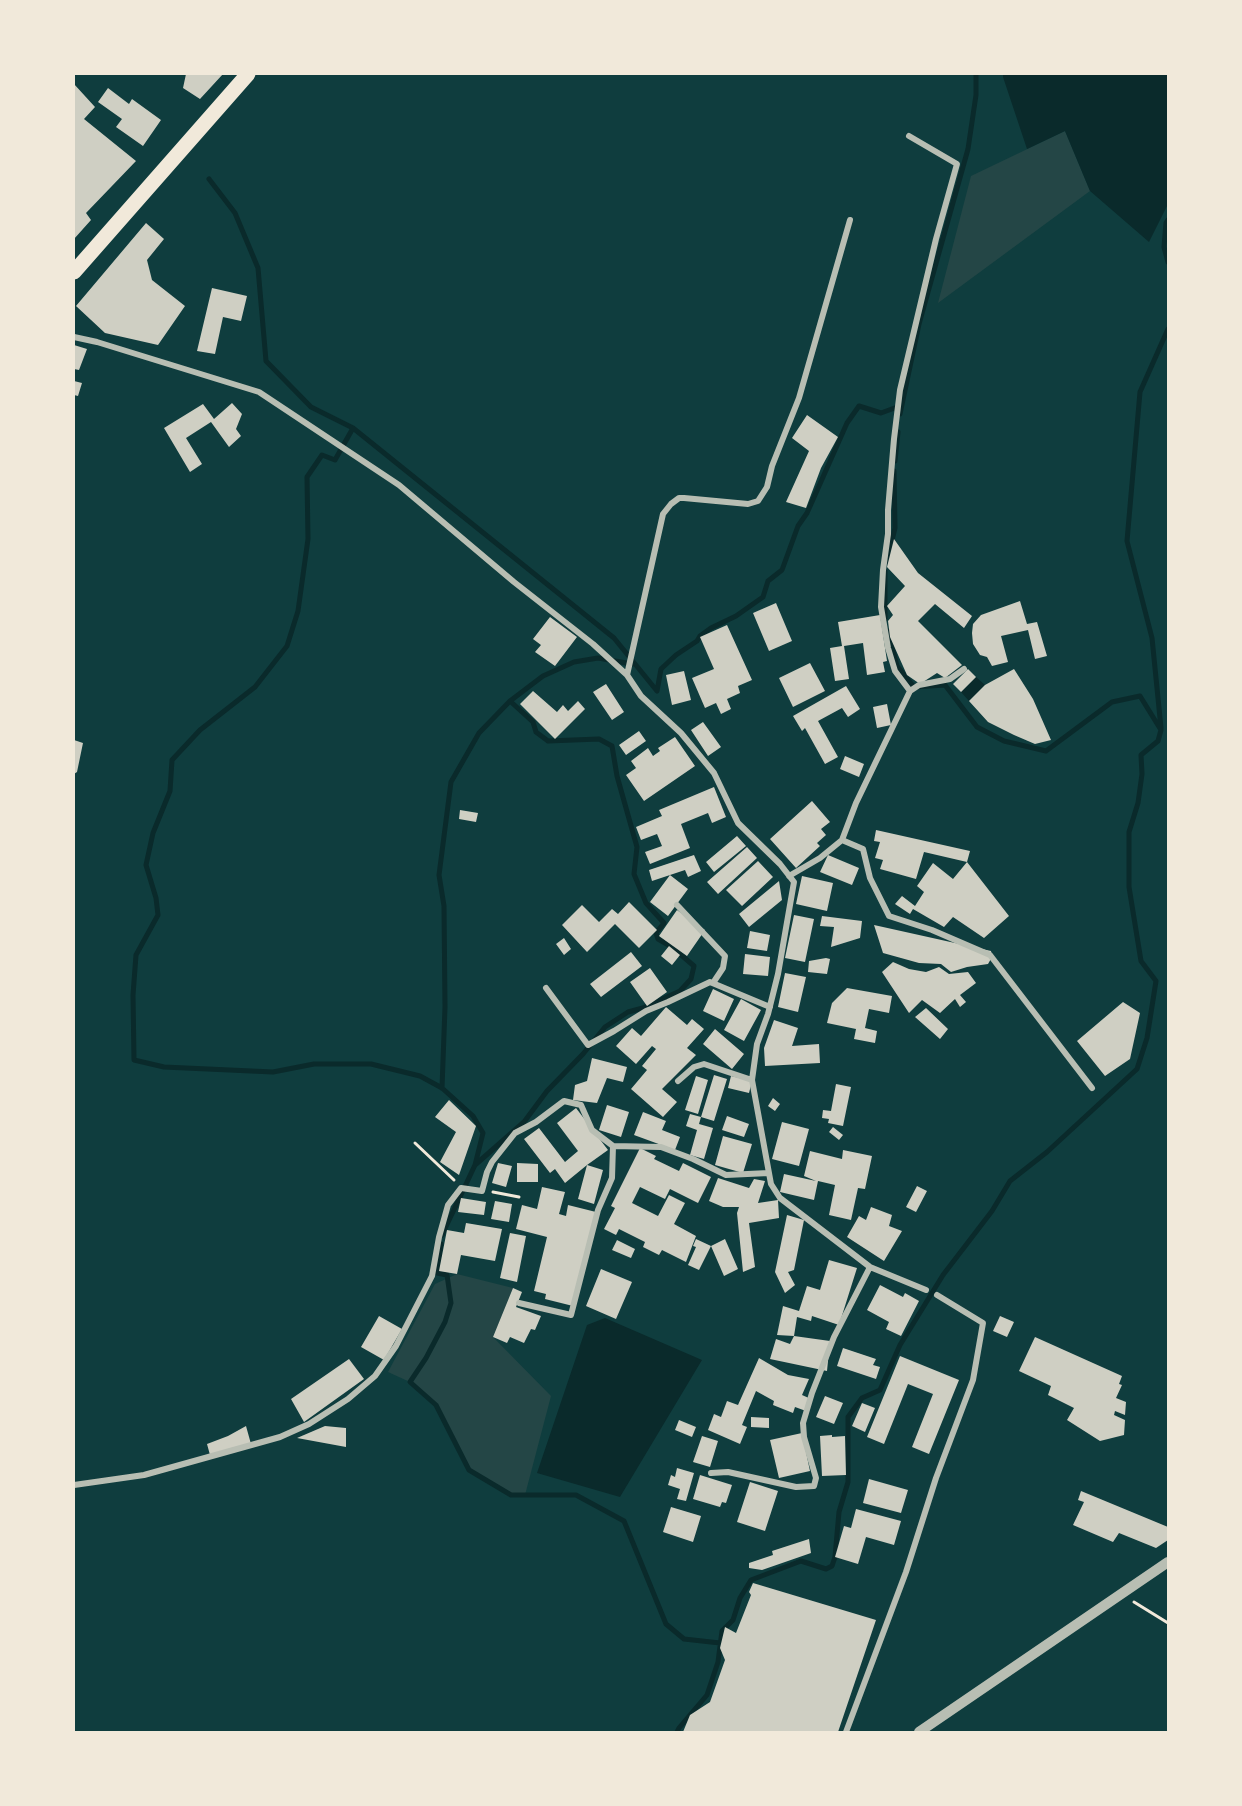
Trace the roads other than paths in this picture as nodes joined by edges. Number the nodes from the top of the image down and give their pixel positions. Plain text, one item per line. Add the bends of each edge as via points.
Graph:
1 (248, 74) edge
2 (909, 136) dead end
3 (850, 220) dead end
4 (74, 272) edge
5 (74, 337) edge
6 (964, 669) dead end
7 (627, 675) junction
8 (910, 691) junction
9 (842, 840) junction
10 (789, 876) junction
11 (677, 905) dead end
12 (713, 983) junction
13 (546, 988) dead end
14 (770, 1007) junction
15 (752, 1080) junction
16 (678, 1081) dead end
17 (1092, 1088) dead end
18 (613, 1146) junction
19 (769, 1173) junction
20 (870, 1267) junction
21 (926, 1290) dead end
22 (937, 1295) dead end
23 (519, 1303) dead end
24 (711, 1473) dead end
25 (74, 1485) edge
26 (1168, 1563) edge
27 (846, 1732) edge
28 (919, 1732) edge

1 - 4 main road
2 - 8 street via 957,164 900,390 894,440 881,607 895,671
3 - 7 street via 799,398 767,488 758,501 748,504 679,498 663,514
5 - 7 street via 260,392 399,485
6 - 8 street via 950,680
7 - 10 street via 641,696 681,733 714,773 738,823
8 - 9 street
9 - 10 street
9 - 17 street via 863,849 870,878 889,916 990,955
10 - 14 street via 794,882
11 - 12 street via 725,956 723,968
12 - 13 street via 710,981 646,1011 588,1045
12 - 14 street
14 - 15 street via 757,1044
15 - 16 street via 704,1064
15 - 19 street
18 - 19 street via 661,1147 726,1175
18 - 23 street via 612,1178 598,1210 571,1315
18 - 25 street via 592,1130 581,1105 564,1101 515,1133 492,1162 482,1191 461,1188 448,1205 432,1276 396,1346 375,1376 309,1424 280,1437 144,1475
19 - 20 street via 780,1198
20 - 21 street
20 - 24 street via 834,1337 803,1423 816,1478 814,1486 796,1487 728,1472
22 - 27 street via 983,1323 973,1380
26 - 28 street

